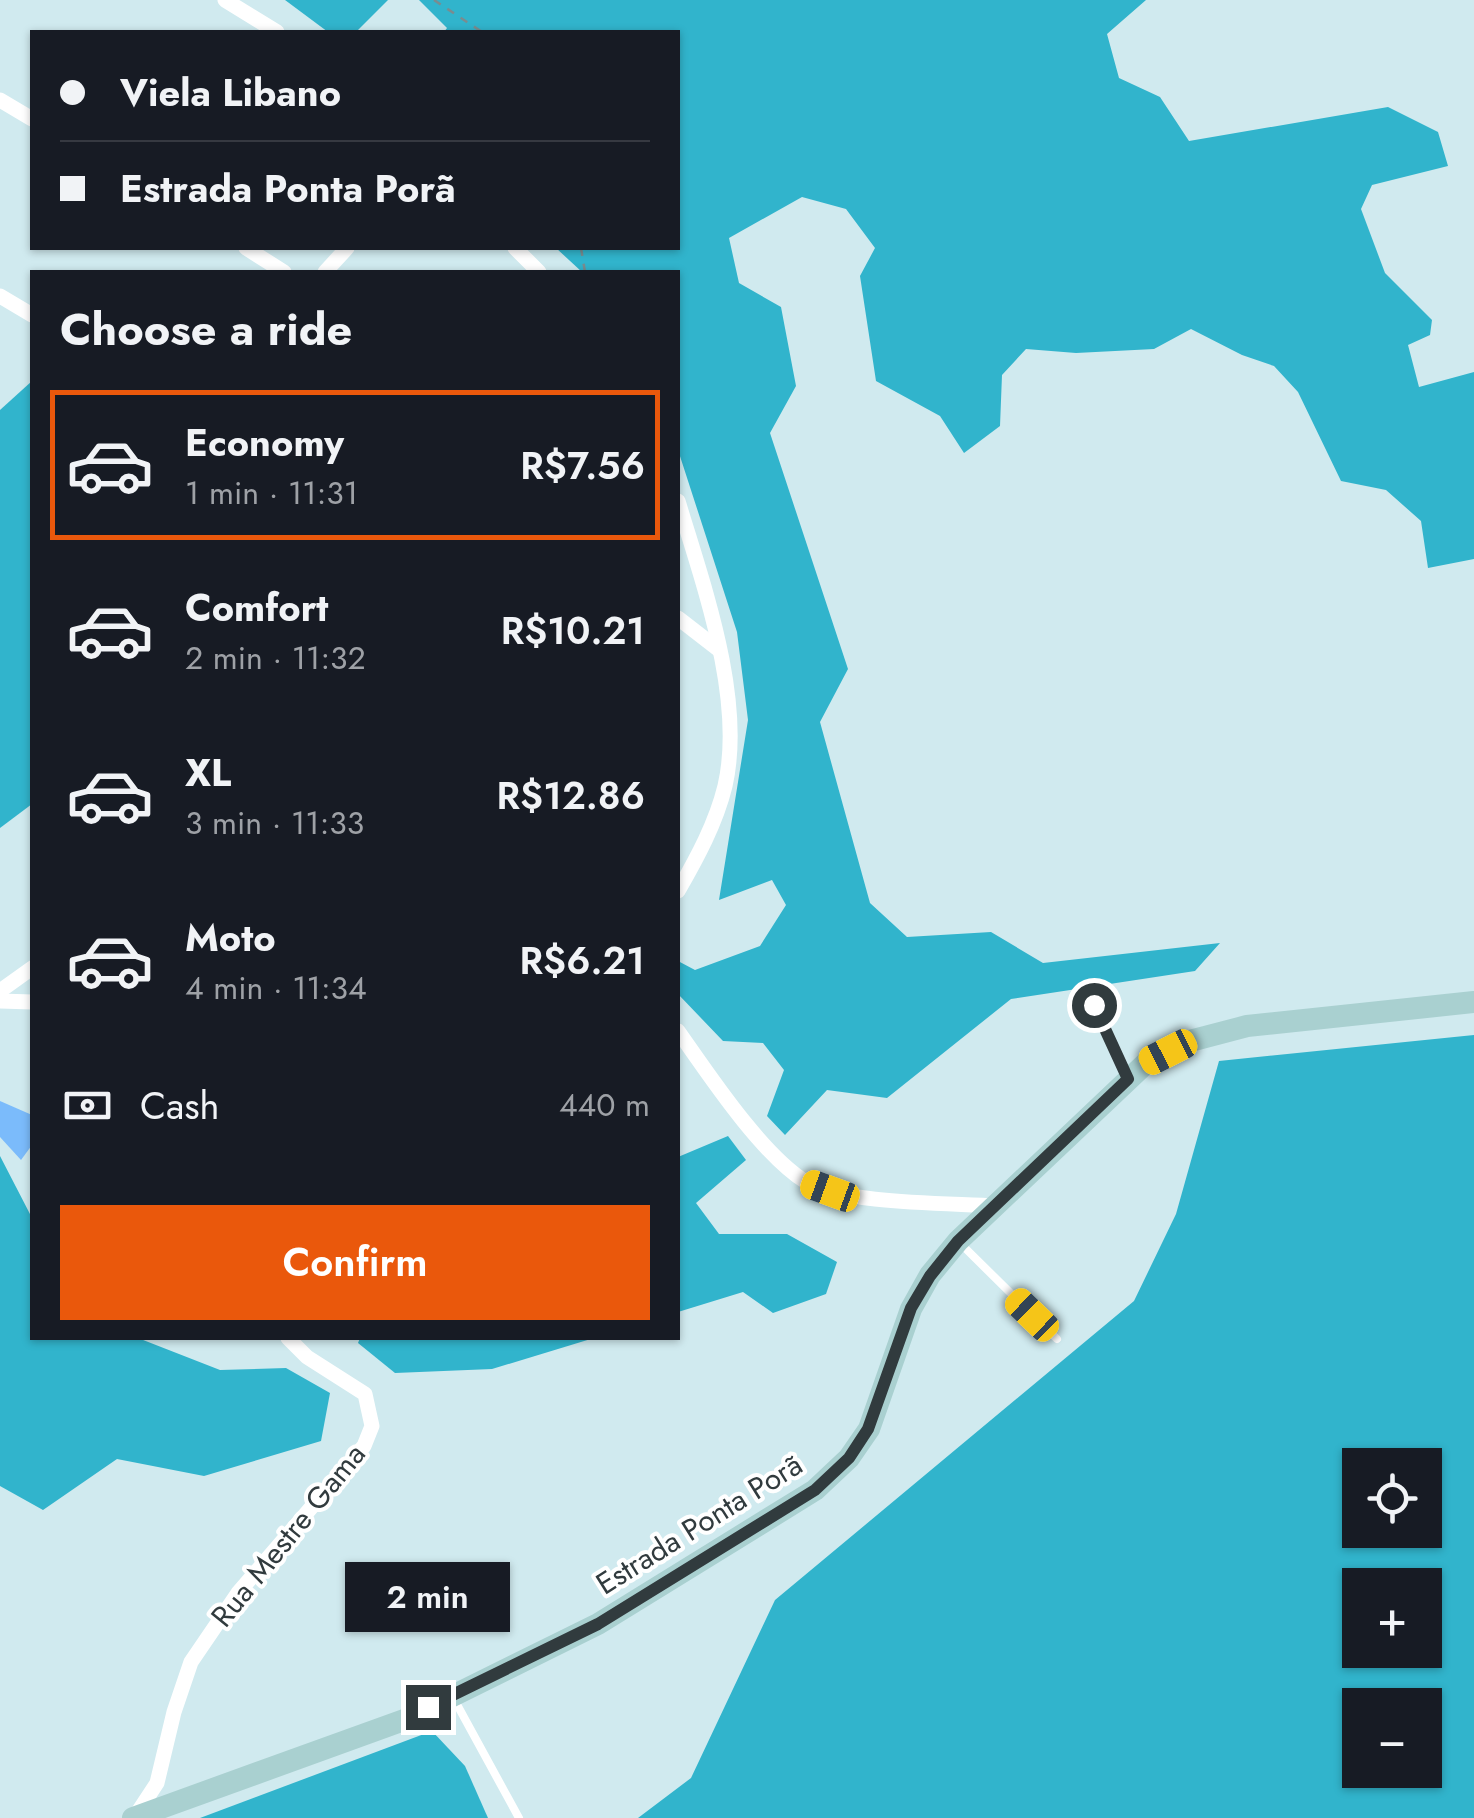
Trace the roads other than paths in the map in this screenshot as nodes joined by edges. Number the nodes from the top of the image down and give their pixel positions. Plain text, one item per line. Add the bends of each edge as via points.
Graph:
1 (226, 0) edge
2 (274, 30) edge
3 (0, 100) edge
4 (30, 119) edge
5 (249, 250) edge
6 (345, 250) edge
7 (516, 250) edge
8 (281, 270) edge
9 (327, 270) edge
10 (537, 270) edge
11 (0, 296) edge
12 (30, 313) edge
13 (680, 508) edge
14 (680, 620) edge
15 (718, 649) junction
16 (680, 887) edge
17 (30, 969) edge
18 (0, 991) edge
19 (0, 1001) edge
20 (30, 1002) edge
21 (1474, 1002) edge
22 (1094, 1005) dead end
23 (680, 1033) edge
24 (1128, 1079) junction
25 (995, 1206) junction
26 (958, 1241) junction
27 (1057, 1339) dead end
28 (290, 1340) edge
29 (452, 1695) junction
30 (134, 1818) edge
31 (519, 1818) edge

1 - 2 street
3 - 4 street
5 - 8 street
6 - 9 street
7 - 10 street
11 - 12 street
13 - 15 street
14 - 15 street
15 - 16 street via 727,696 725,784
17 - 18 street
19 - 20 street
21 - 24 main road, Estrada Ponta Porã via 1218,1032
22 - 24 lane
23 - 25 street via 718,1086 808,1183 862,1195
24 - 25 main road, Estrada Ponta Porã
25 - 26 main road, Estrada Ponta Porã
26 - 27 lane
26 - 29 main road, Estrada Ponta Porã via 911,1308 868,1429 815,1490 598,1624
28 - 30 street, Rua Mestre Gama via 365,1394 372,1426 353,1464 213,1625 185,1679 157,1782
29 - 30 main road, Estrada Ponta Porã via 305,1759
29 - 31 lane

